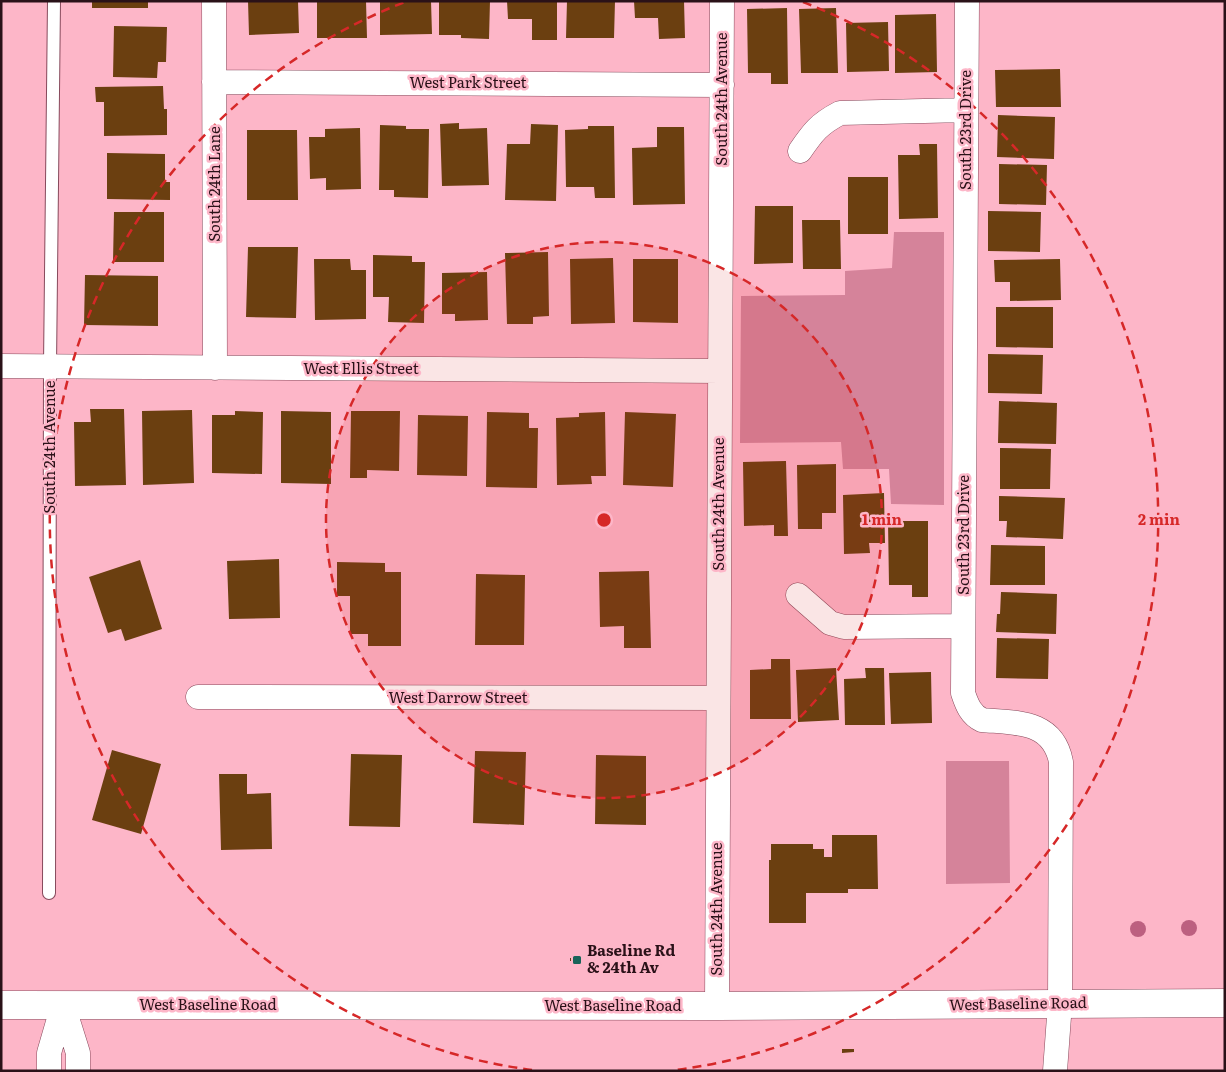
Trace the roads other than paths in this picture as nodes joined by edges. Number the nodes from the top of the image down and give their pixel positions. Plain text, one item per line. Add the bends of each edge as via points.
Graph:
1 (54, 1) edge
2 (214, 1) edge
3 (722, 1) edge
4 (967, 1) edge
5 (214, 82) junction
6 (722, 85) junction
7 (966, 110) junction
8 (800, 151) dead end
9 (1, 366) edge
10 (50, 366) junction
11 (215, 368) junction
12 (720, 371) junction
13 (798, 595) dead end
14 (963, 626) junction
15 (198, 697) dead end
16 (718, 698) junction
17 (49, 892) dead end
18 (1060, 1003) junction
19 (1225, 1003) edge
20 (63, 1004) junction
21 (1, 1005) edge
22 (717, 1006) junction
23 (49, 1071) edge
24 (78, 1071) edge
25 (1055, 1071) edge

1 - 10 lane, South 24th Avenue
2 - 5 street, South 24th Lane
3 - 6 street, South 24th Avenue
4 - 7 street, South 23rd Drive
5 - 6 street, West Park Street
5 - 11 street, South 24th Lane
6 - 12 street, South 24th Avenue
7 - 8 street via 840,113 824,122
7 - 14 street, South 23rd Drive
9 - 10 street, West Ellis Street
10 - 11 street, West Ellis Street
10 - 17 lane, South 24th Avenue
11 - 12 street, West Ellis Street
12 - 16 street, South 24th Avenue
13 - 14 street via 830,623 844,627
14 - 18 street, South 23rd Drive via 963,693 973,715 982,720 1023,724 1041,730 1059,754
15 - 16 street, West Darrow Street
16 - 22 street, South 24th Avenue
18 - 19 main road, West Baseline Road
18 - 22 main road, West Baseline Road
18 - 25 street
20 - 21 main road, West Baseline Road
20 - 22 main road, West Baseline Road
20 - 23 street via 49,1053
20 - 24 street via 78,1053

